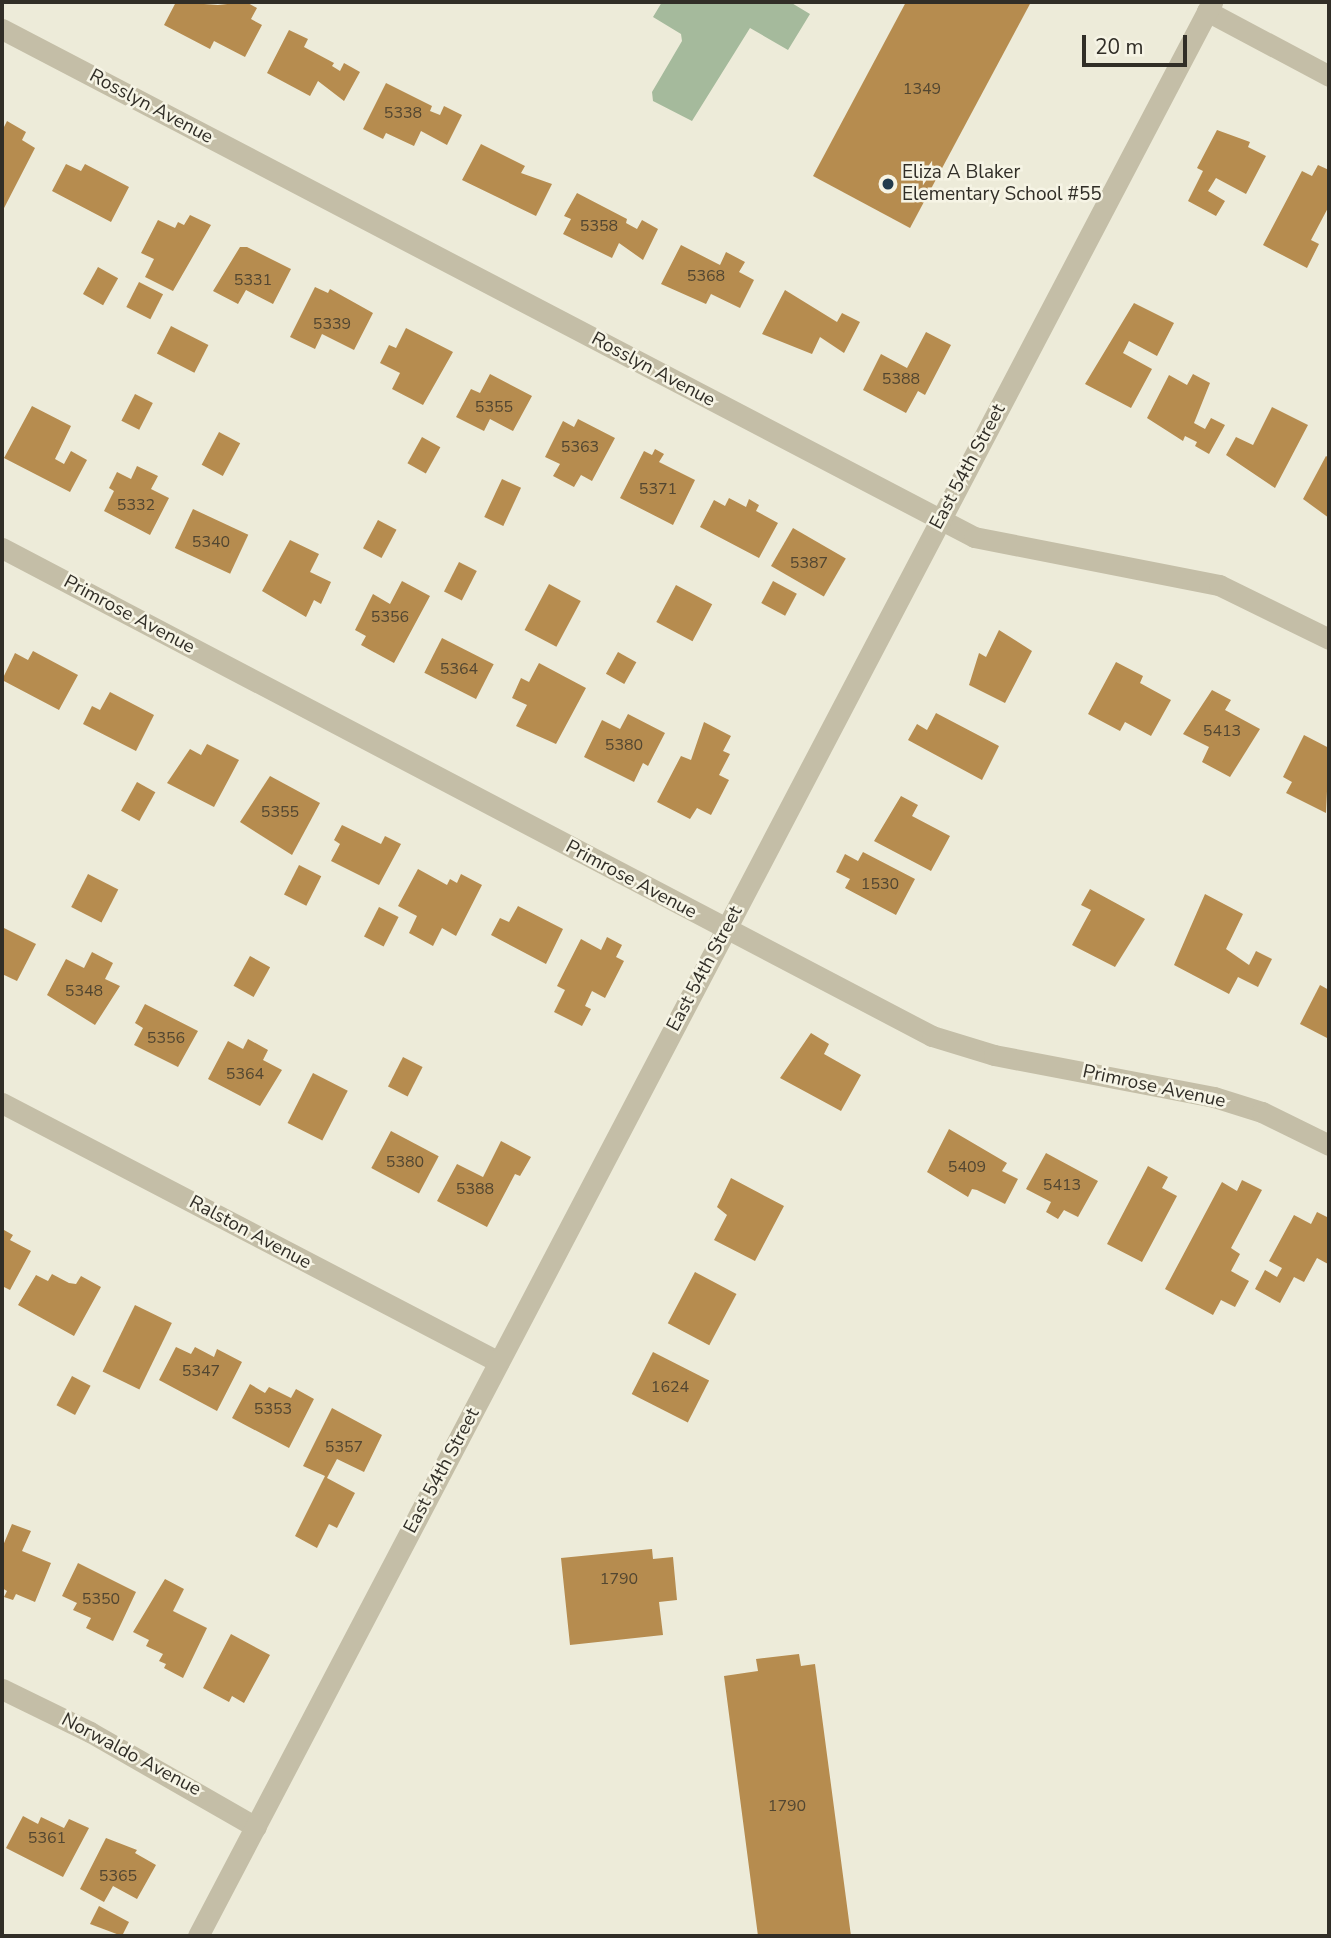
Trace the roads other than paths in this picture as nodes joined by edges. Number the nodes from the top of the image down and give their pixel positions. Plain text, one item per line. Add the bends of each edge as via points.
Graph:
1 (1210, 6) edge
2 (2, 29) edge
3 (1329, 76) edge
4 (940, 520) junction
5 (2, 548) edge
6 (1329, 639) edge
7 (725, 930) junction
8 (2, 1103) edge
9 (1329, 1145) edge
10 (499, 1362) junction
11 (2, 1689) edge
12 (256, 1827) junction
13 (198, 1936) edge

1 - 3 street
1 - 4 street, East 54th Street
2 - 4 street, Rosslyn Avenue
4 - 6 street, Rosslyn Avenue via 984,541 1219,586
4 - 7 street, East 54th Street
5 - 7 street, Primrose Avenue
7 - 9 street, Primrose Avenue via 947,1042 1214,1097 1262,1112
7 - 10 street, East 54th Street
8 - 10 street, Ralston Avenue
10 - 12 street, East 54th Street
11 - 12 street, Norwaldo Avenue via 114,1745
12 - 13 street, East 54th Street

